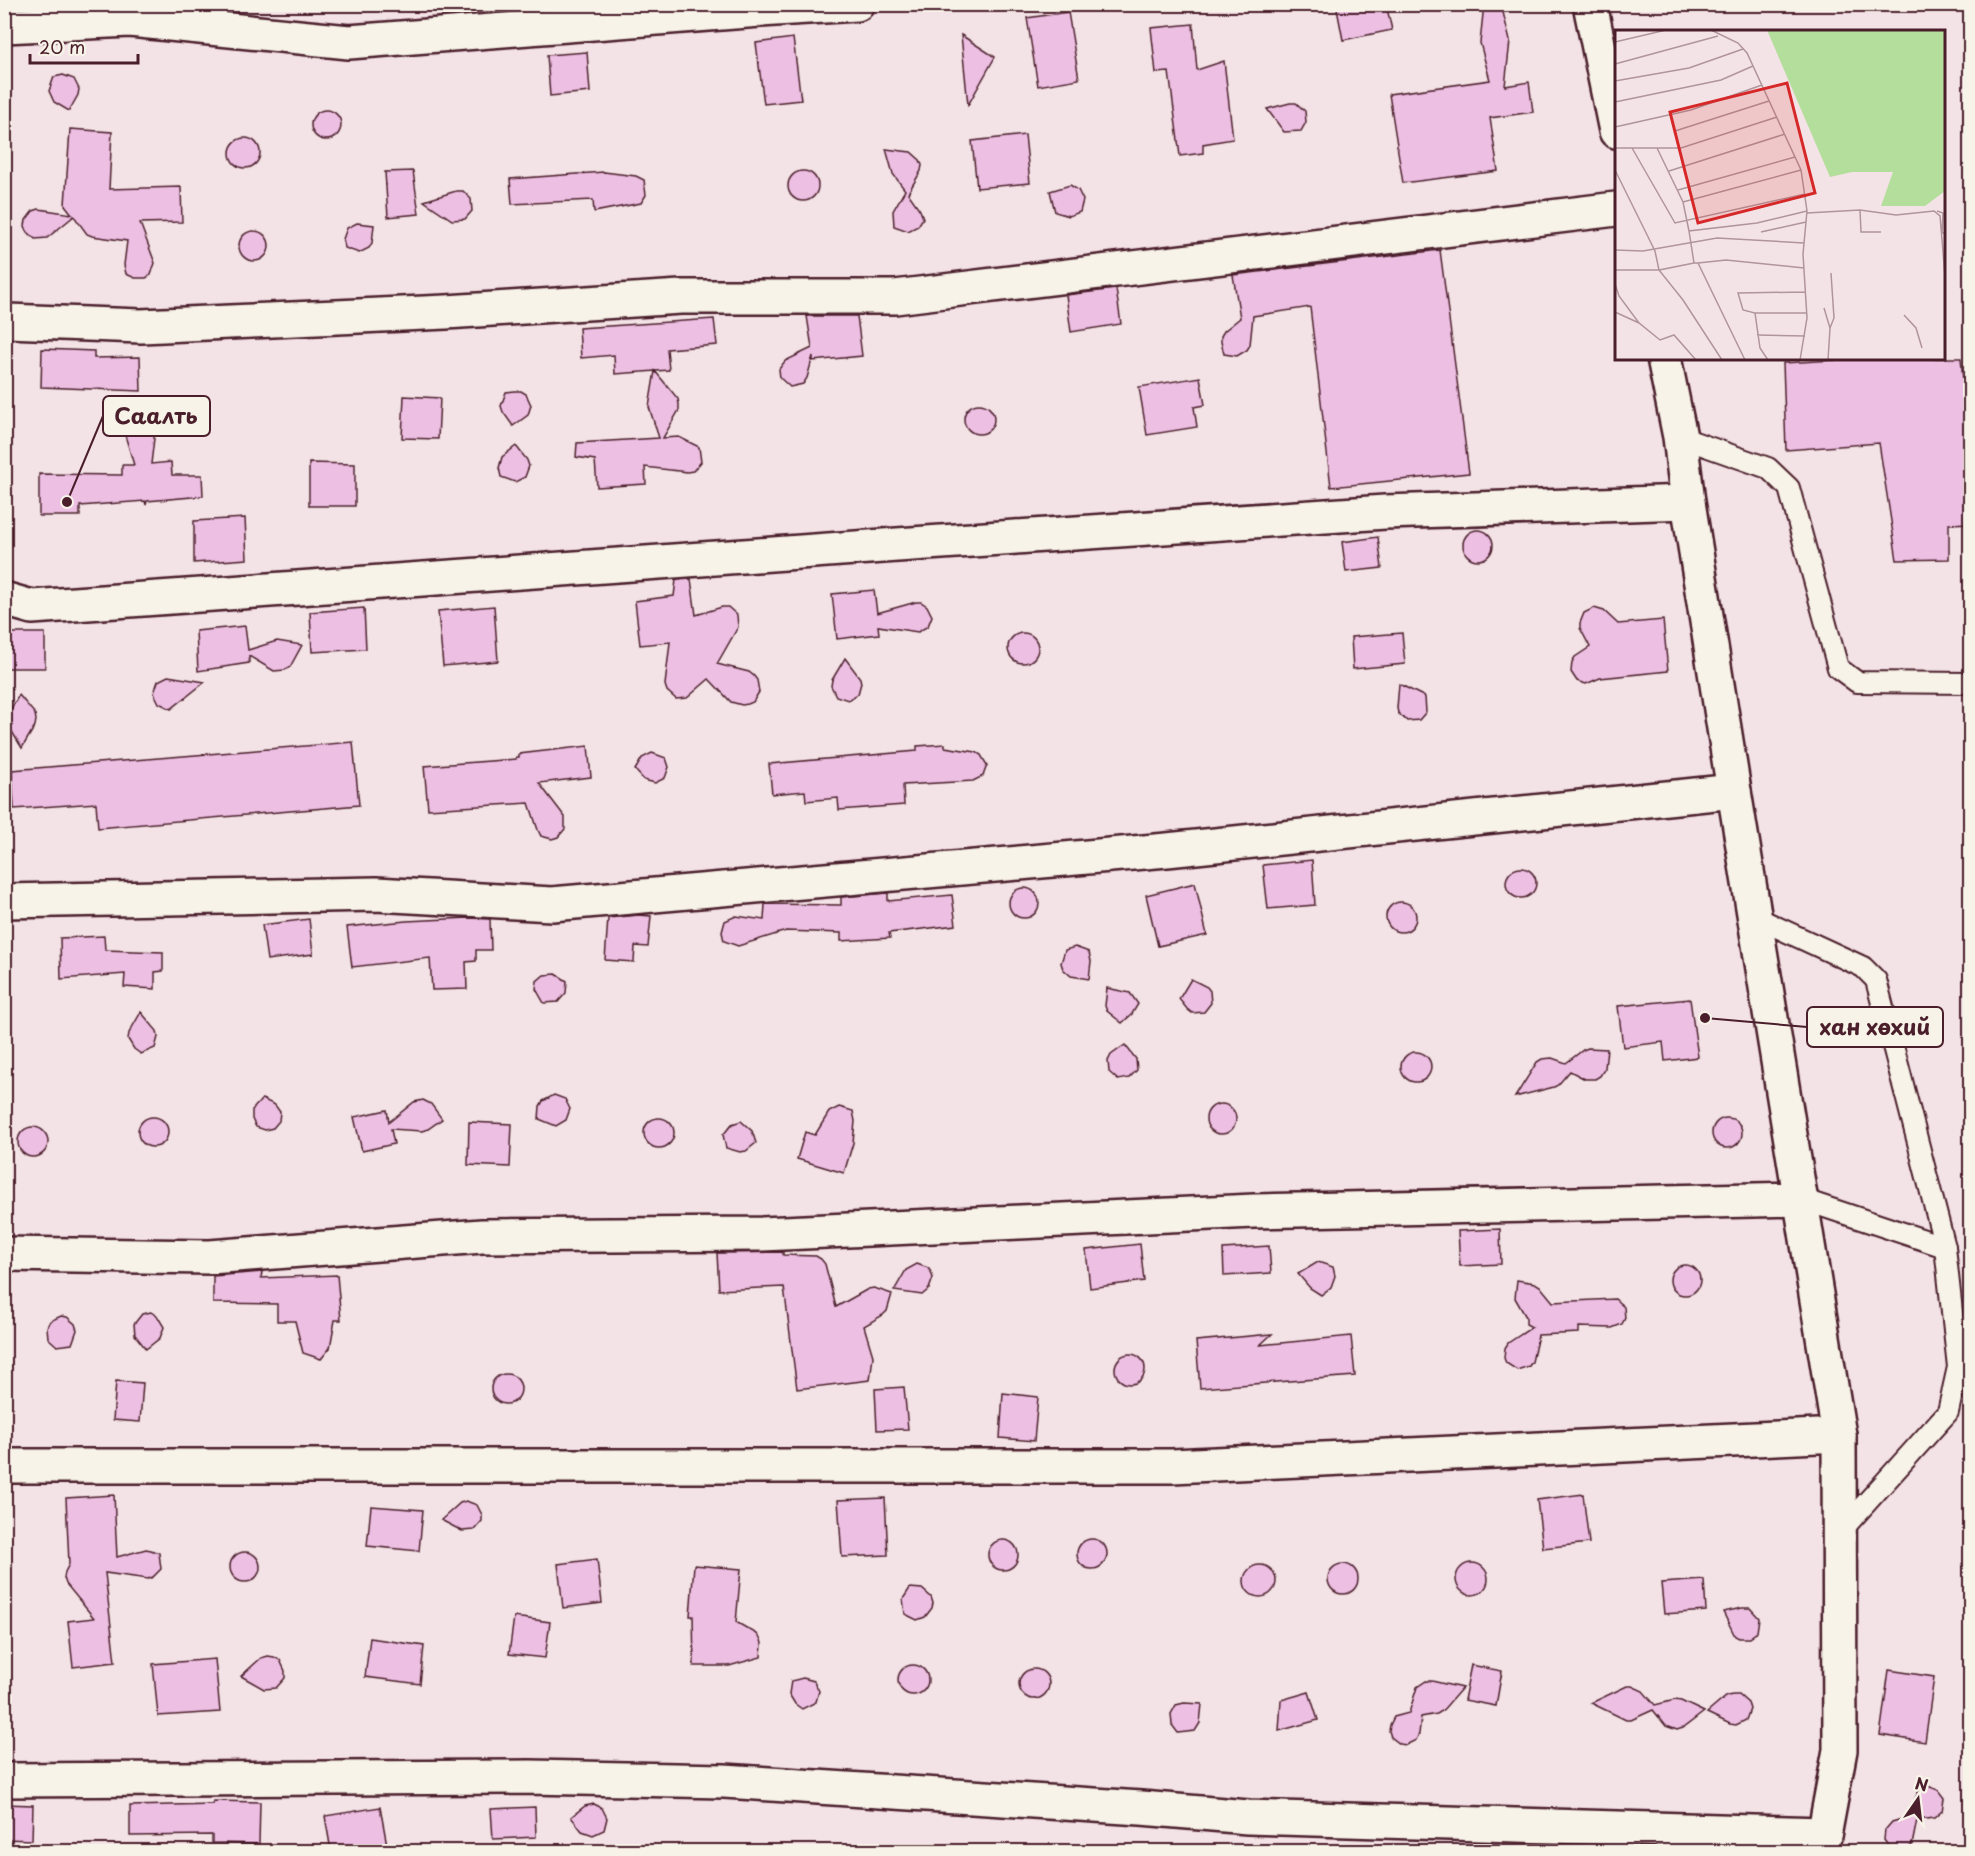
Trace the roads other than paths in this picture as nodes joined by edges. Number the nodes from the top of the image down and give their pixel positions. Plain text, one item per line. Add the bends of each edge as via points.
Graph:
1 (857, 4) edge
2 (1590, 4) edge
3 (4, 26) edge
4 (1615, 122) edge
5 (1615, 209) edge
6 (8, 321) dead end
7 (1664, 360) edge
8 (1680, 437) junction
9 (1688, 502) junction
10 (4, 599) edge
11 (1971, 683) edge
12 (1734, 791) junction
13 (4, 901) edge
14 (1755, 917) junction
15 (1801, 1199) junction
16 (1945, 1247) junction
17 (4, 1254) edge
18 (1839, 1435) junction
19 (4, 1466) edge
20 (1840, 1532) junction
21 (4, 1780) edge
22 (1823, 1843) edge

1 - 3 street via 349,42 130,20
2 - 4 street
5 - 6 street via 895,297 681,297 141,326
7 - 8 street
8 - 9 street
8 - 11 lane via 1768,468 1789,488 1838,669 1857,682
9 - 10 street via 1373,513 32,607
9 - 12 street
12 - 13 street via 1167,850 552,904 376,894
12 - 14 street
14 - 15 street
14 - 16 lane via 1863,967 1876,980
15 - 16 lane
15 - 17 street via 1254,1212 762,1234 482,1236 210,1257
15 - 18 street
16 - 20 lane via 1958,1367 1948,1412
18 - 19 street via 1172,1466
18 - 20 street
20 - 22 street via 1840,1750
21 - 22 street via 724,1781 1248,1817

